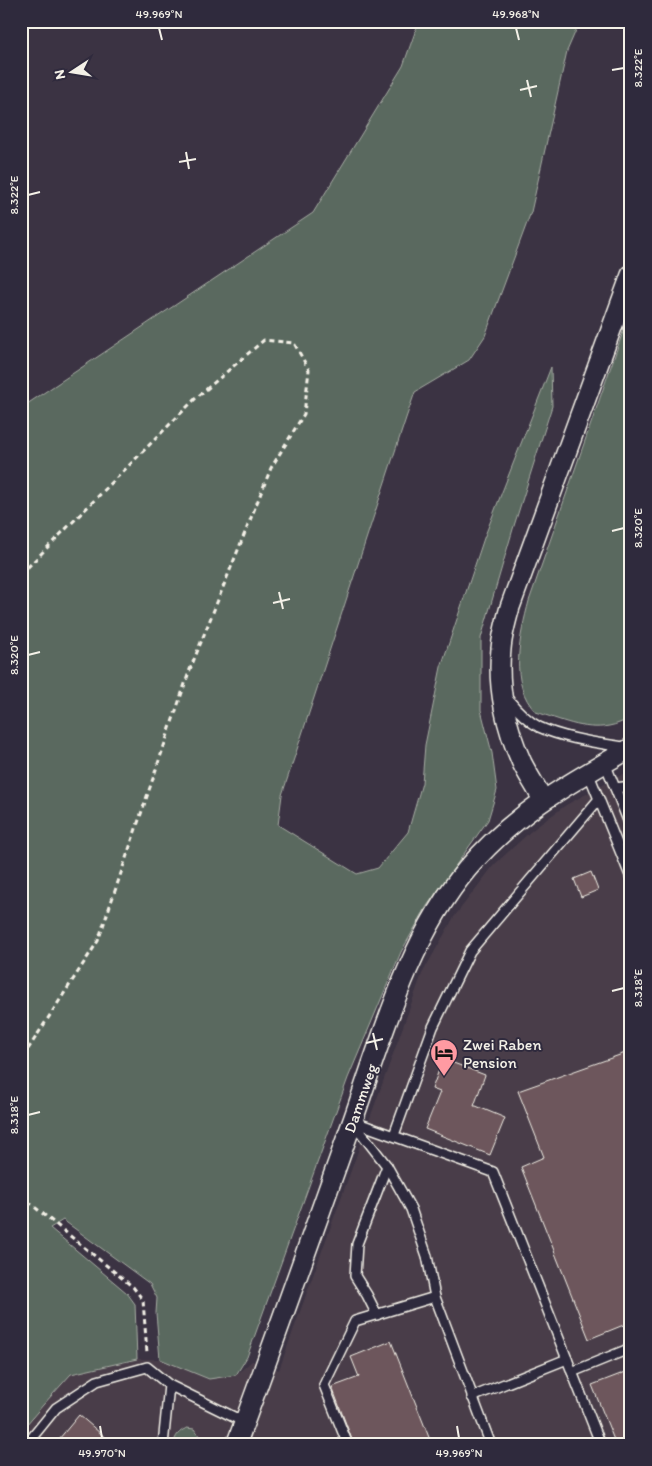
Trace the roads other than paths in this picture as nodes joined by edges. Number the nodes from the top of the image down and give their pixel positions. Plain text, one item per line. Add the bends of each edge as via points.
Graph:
1 (631, 275) edge
2 (502, 692) junction
3 (631, 748) edge
4 (596, 768) junction
5 (631, 786) edge
6 (615, 788) junction
7 (543, 800) junction
8 (600, 800) junction
9 (631, 828) edge
10 (631, 878) edge
11 (352, 1121) junction
12 (394, 1135) junction
13 (387, 1166) junction
14 (435, 1297) junction
15 (377, 1315) junction
16 (631, 1348) edge
17 (567, 1359) junction
18 (572, 1372) junction
19 (168, 1385) junction
20 (472, 1397) junction
21 (244, 1422) junction
22 (26, 1445) edge
23 (163, 1445) edge
24 (236, 1445) edge
25 (348, 1445) edge
26 (491, 1445) edge
27 (601, 1445) edge

1 - 2 street via 510,607 500,650
2 - 3 lane via 518,712 539,726 595,742
2 - 7 street via 510,732 523,765
3 - 4 street, Dammweg
4 - 6 lane
4 - 7 street, Dammweg
4 - 8 lane
5 - 6 lane
6 - 9 lane
7 - 11 street, Dammweg via 484,850 435,917 403,982
8 - 10 lane
8 - 12 lane via 470,951 433,1027
11 - 12 lane
11 - 13 lane
11 - 21 street, Dammweg
12 - 17 lane via 494,1172
13 - 14 lane via 411,1208 427,1256
13 - 15 lane via 357,1244 355,1276
14 - 15 lane
14 - 20 lane
15 - 25 lane via 355,1321 324,1385
16 - 18 lane
17 - 18 lane
17 - 20 lane
18 - 27 lane
19 - 21 lane
19 - 22 lane via 147,1366 97,1381 56,1408
19 - 23 lane
20 - 26 lane
21 - 24 street, Dammweg

